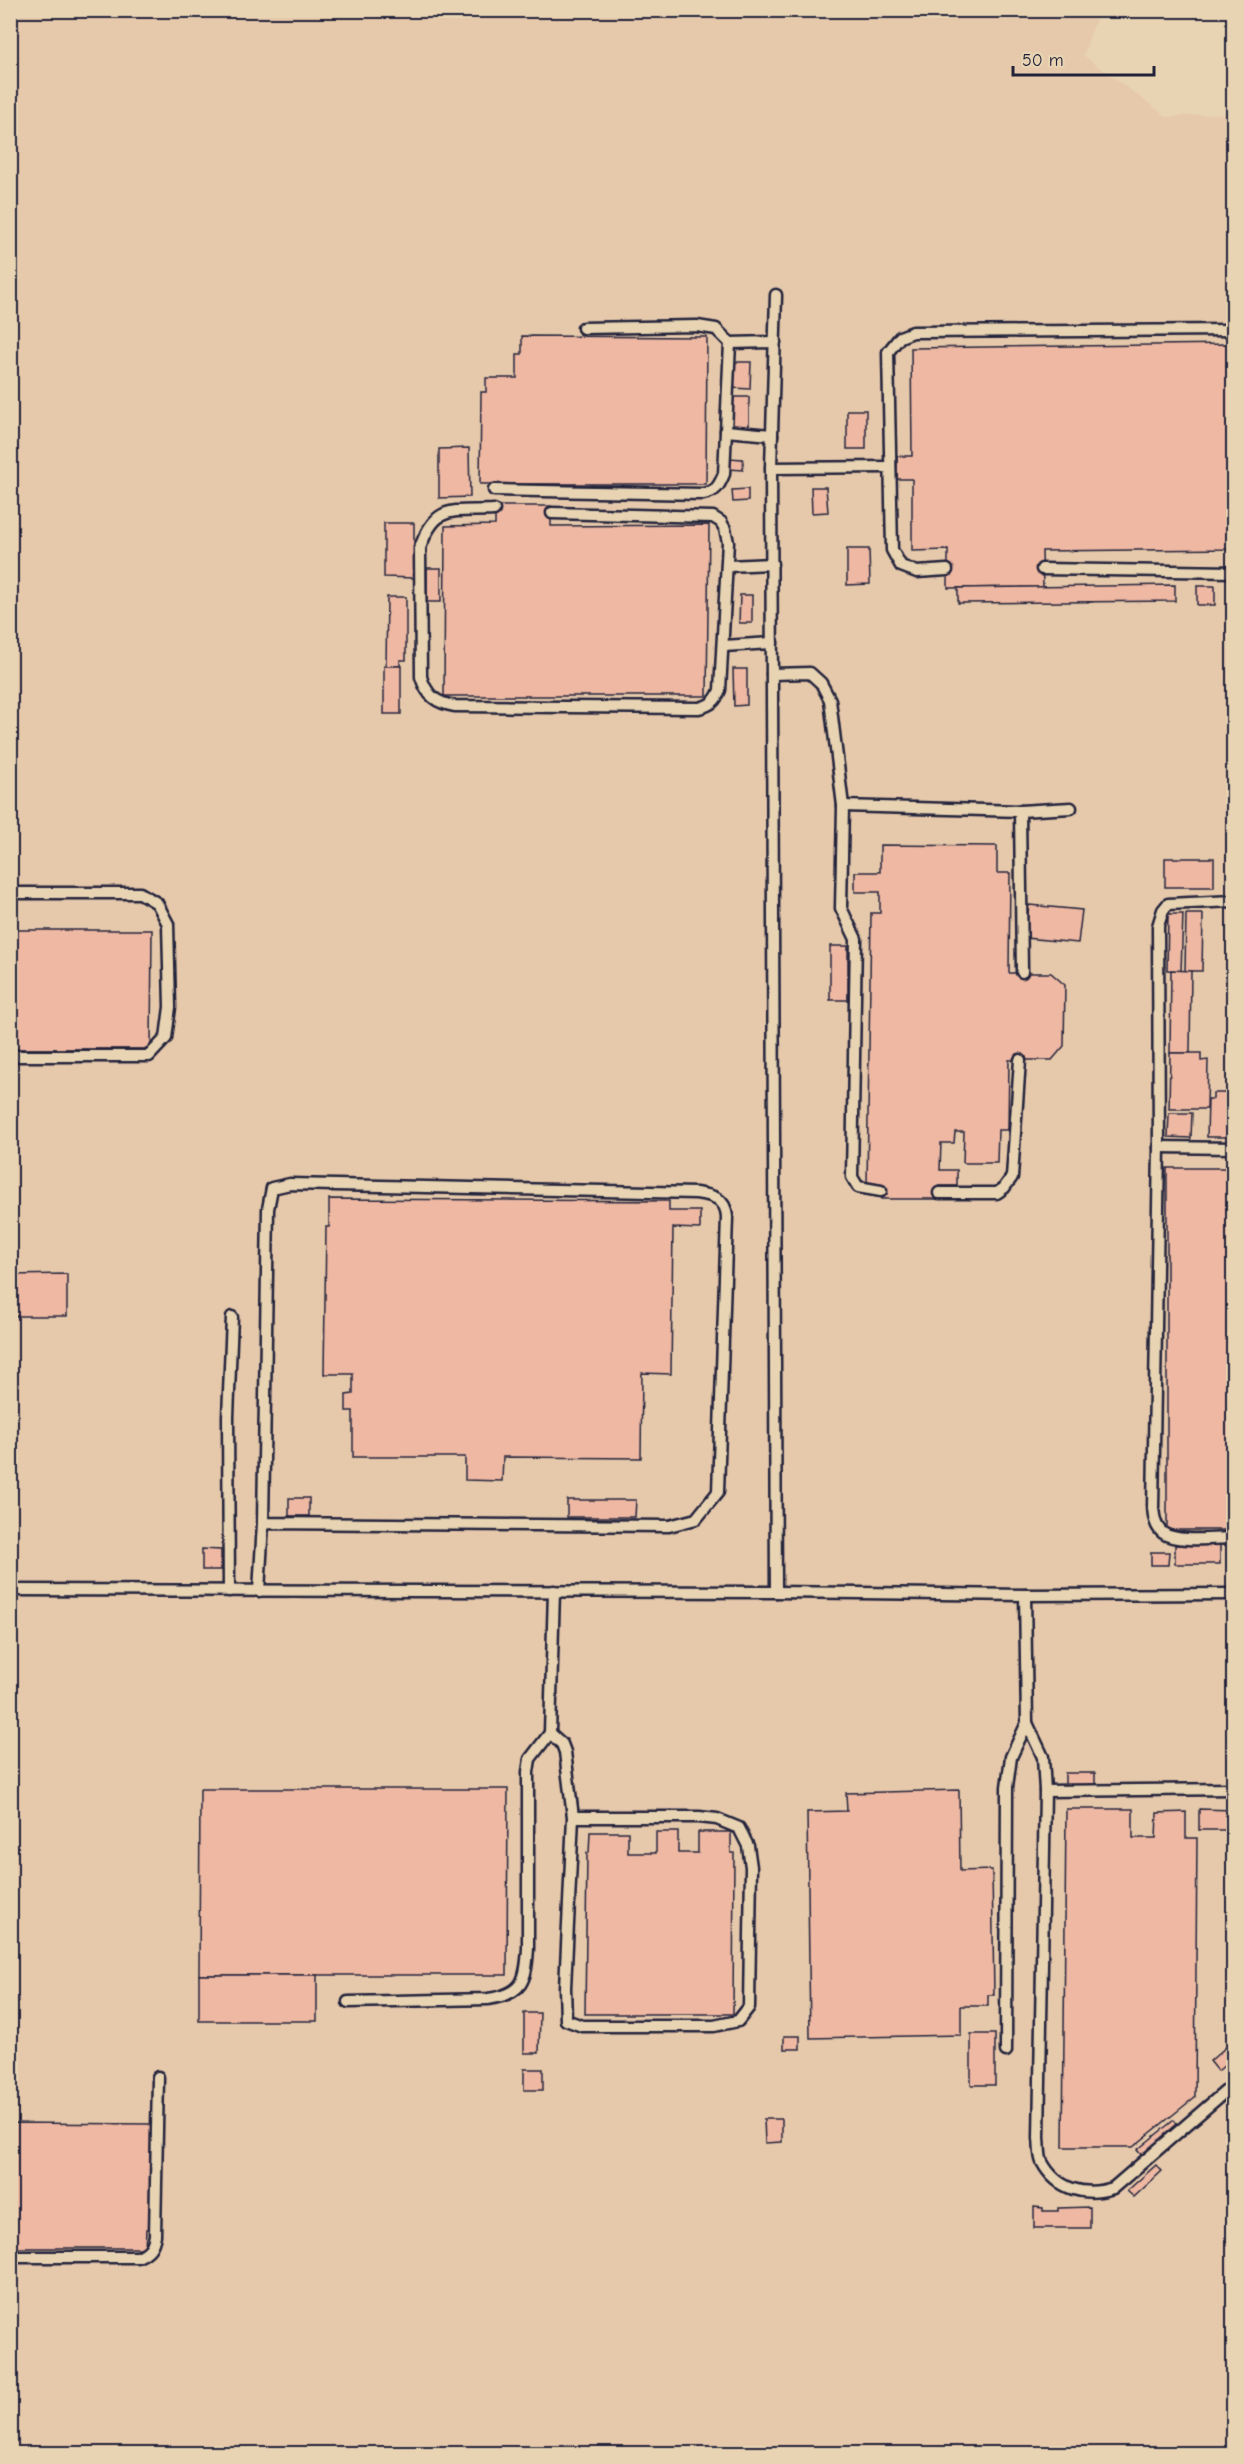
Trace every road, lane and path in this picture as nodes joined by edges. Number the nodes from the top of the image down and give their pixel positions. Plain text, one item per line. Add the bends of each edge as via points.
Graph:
1 (776, 295) dead end
2 (583, 328) dead end
3 (1233, 330) edge
4 (775, 342) junction
5 (730, 343) junction
6 (726, 431) junction
7 (772, 435) junction
8 (889, 467) junction
9 (771, 468) junction
10 (494, 490) dead end
11 (495, 510) dead end
12 (552, 513) dead end
13 (772, 564) junction
14 (728, 566) junction
15 (1042, 569) dead end
16 (947, 570) dead end
17 (1233, 572) edge
18 (772, 643) junction
19 (724, 646) junction
20 (772, 674) junction
21 (843, 806) junction
22 (1071, 808) dead end
23 (1020, 811) junction
24 (10, 893) edge
25 (1233, 901) edge
26 (1022, 972) dead end
27 (10, 1056) edge
28 (1020, 1060) dead end
29 (1158, 1147) junction
30 (1233, 1148) edge
31 (881, 1191) dead end
32 (939, 1193) dead end
33 (232, 1317) dead end
34 (263, 1523) junction
35 (1233, 1538) edge
36 (10, 1590) edge
37 (229, 1591) junction
38 (259, 1591) junction
39 (554, 1591) junction
40 (776, 1592) junction
41 (1233, 1594) edge
42 (1024, 1596) junction
43 (1027, 1723) junction
44 (550, 1733) junction
45 (1233, 1789) edge
46 (1045, 1791) junction
47 (573, 1817) junction
48 (348, 2002) dead end
49 (1006, 2051) dead end
50 (158, 2077) dead end
51 (1233, 2084) edge
52 (10, 2257) edge

1 - 4 lane
2 - 5 lane via 697,326 716,329
3 - 8 lane via 913,332 900,337 888,352
4 - 5 lane
4 - 7 lane
5 - 6 lane
6 - 7 lane
6 - 10 lane via 724,474 712,492
7 - 9 lane
8 - 9 lane
8 - 16 lane via 892,550 901,566 917,572
9 - 13 lane
11 - 19 lane via 448,512 436,517 420,548 421,677 424,689 441,704 699,708 709,705 720,690
12 - 14 lane via 713,517 725,529
13 - 14 lane
13 - 18 lane
14 - 19 lane
15 - 17 lane
18 - 19 lane
18 - 20 lane
20 - 21 lane via 810,673 821,682 830,700
20 - 40 lane
21 - 23 lane
21 - 31 lane via 841,908 856,939 852,1177 858,1187
22 - 23 lane
23 - 26 lane
24 - 27 lane via 140,893 157,903 168,924 170,1007 166,1038 149,1056
25 - 29 lane via 1167,904 1158,926
28 - 32 lane via 1012,1177 997,1192
29 - 30 lane
29 - 35 lane via 1155,1521 1161,1532 1172,1538
33 - 37 lane
34 - 34 lane via 268,1209 272,1188 290,1184 696,1193 714,1195 723,1202 727,1217 718,1492 696,1519 669,1526
34 - 38 lane
36 - 37 lane
37 - 38 lane
38 - 39 lane
39 - 40 lane
39 - 44 lane
40 - 42 lane
41 - 42 lane
42 - 43 lane
43 - 46 lane via 1043,1757
43 - 49 lane via 1011,1757 1007,1787
44 - 47 lane via 565,1752
44 - 48 lane via 530,1759 528,1772 528,1948 527,1973 520,1986 507,1996 488,1999
45 - 46 lane
46 - 51 lane via 1041,2160 1055,2179 1071,2190 1113,2188
47 - 47 lane via 566,2020 582,2026 714,2026 738,2021 749,2007 752,1889 748,1846 739,1828 699,1817
50 - 52 lane via 153,2246 138,2257

